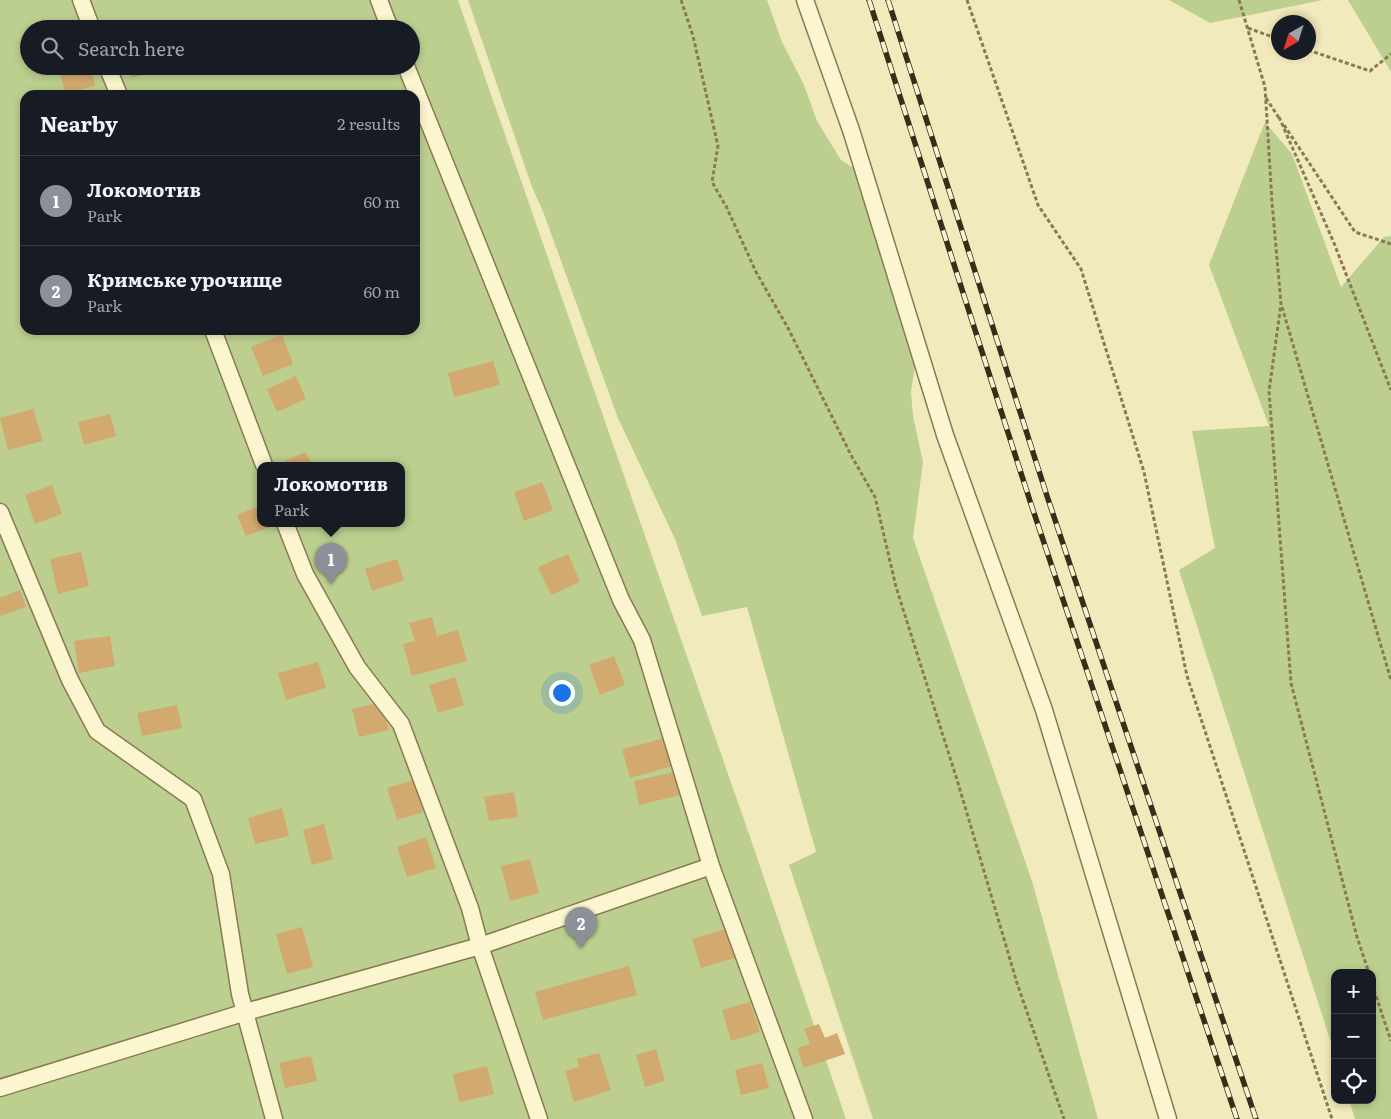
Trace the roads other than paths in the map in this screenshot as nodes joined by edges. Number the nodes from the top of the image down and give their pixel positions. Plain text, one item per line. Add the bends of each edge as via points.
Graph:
1 (80, 0) edge
2 (379, 0) edge
3 (805, 0) edge
4 (88, 20) edge
5 (387, 20) edge
6 (111, 75) edge
7 (410, 75) edge
8 (117, 90) edge
9 (416, 90) edge
10 (420, 101) edge
11 (214, 335) edge
12 (263, 462) edge
13 (0, 512) edge
14 (286, 527) edge
15 (711, 866) junction
16 (480, 946) junction
17 (246, 1012) junction
18 (0, 1088) edge
19 (274, 1119) edge
20 (539, 1119) edge
21 (804, 1119) edge
22 (1168, 1119) edge

1 - 4 lane
2 - 5 lane
3 - 22 lane via 851,130 946,435 1044,710
6 - 8 lane
7 - 9 lane
10 - 15 lane via 622,600 642,640
11 - 12 lane
13 - 17 lane via 70,680 97,731 193,799 222,874 240,994
14 - 16 lane via 304,574 357,667 402,724 470,908
15 - 16 lane
15 - 21 lane
16 - 17 lane
16 - 20 lane
17 - 18 lane
17 - 19 lane

